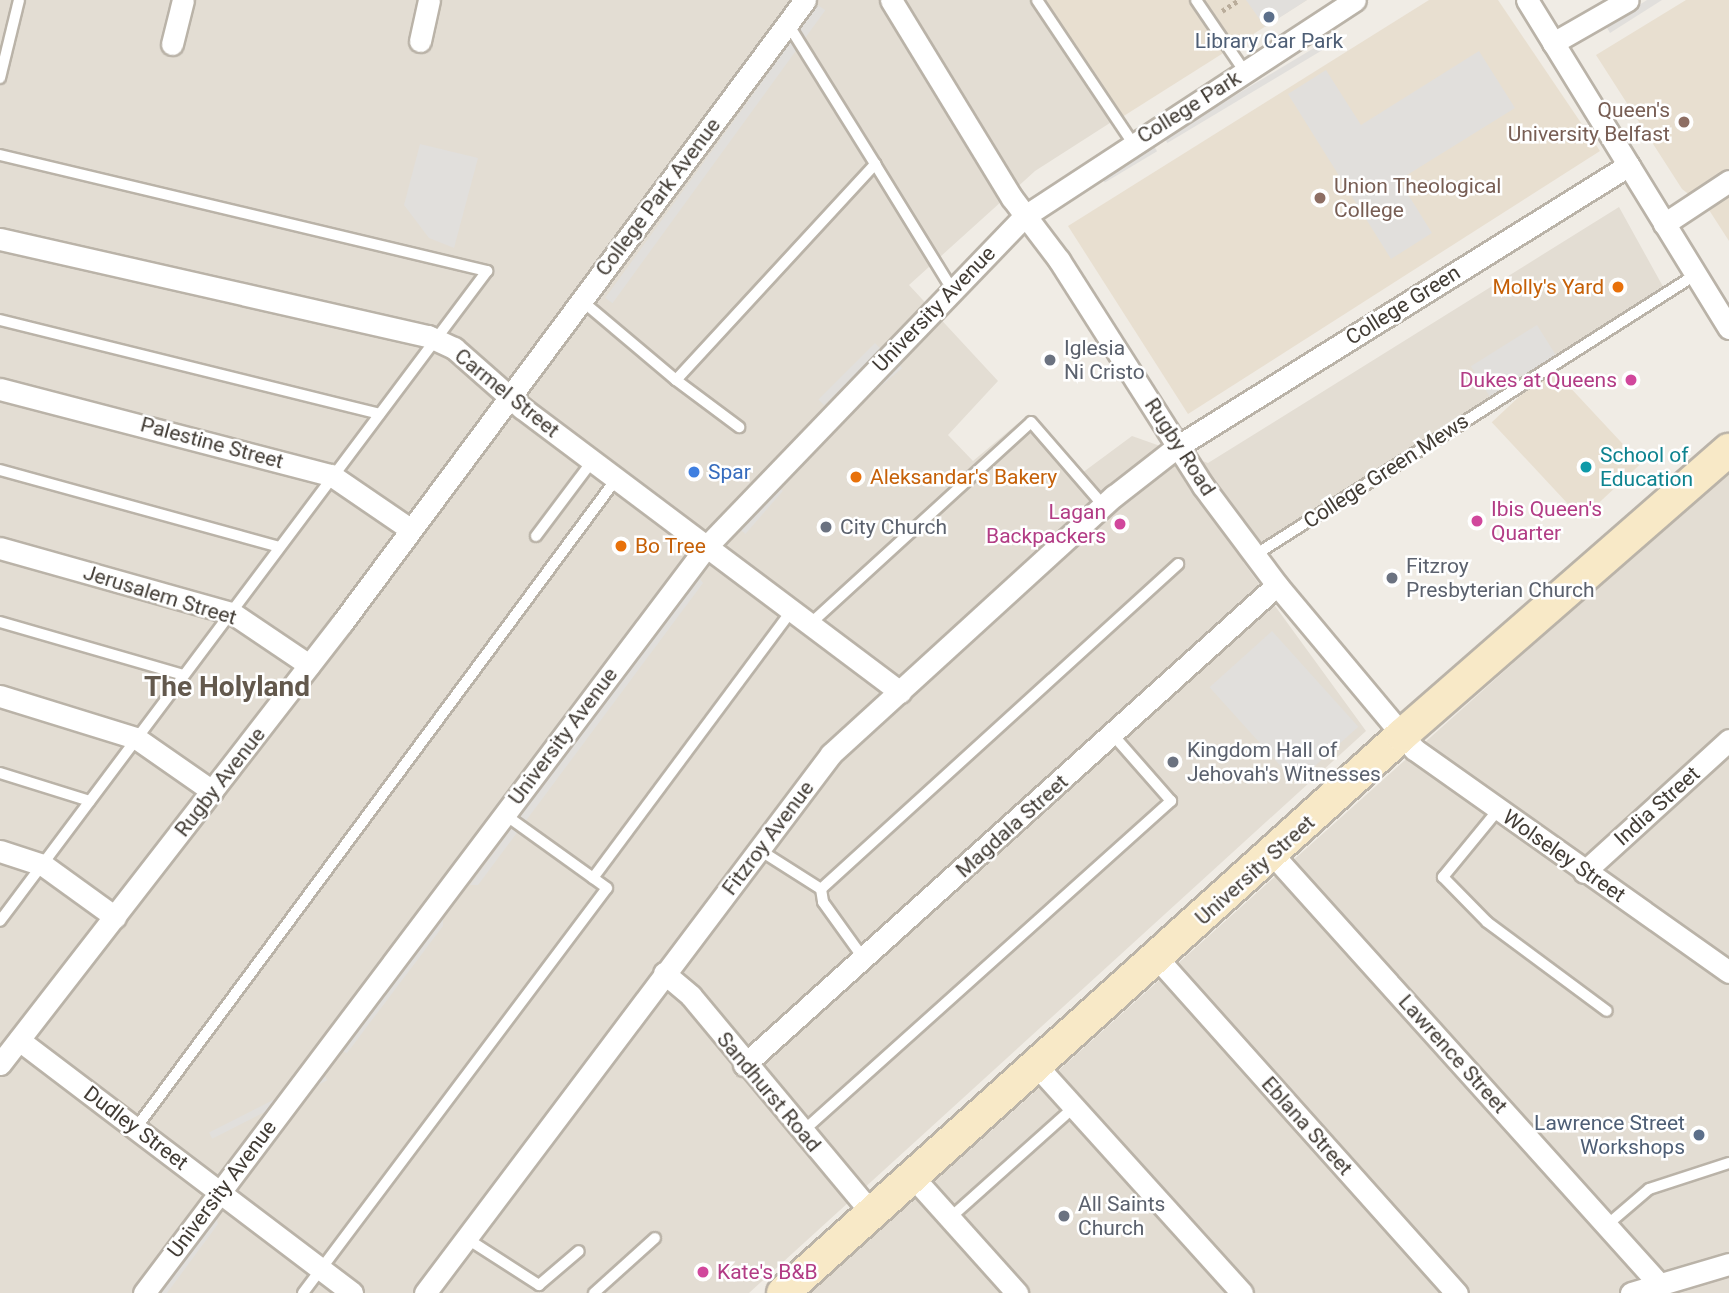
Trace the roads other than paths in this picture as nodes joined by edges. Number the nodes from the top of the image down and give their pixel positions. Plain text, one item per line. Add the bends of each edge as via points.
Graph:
1 (19, 0) edge
2 (183, 0) edge
3 (429, 0) edge
4 (805, 0) edge
5 (891, 0) edge
6 (1037, 0) edge
7 (1196, 0) edge
8 (1355, 0) edge
9 (1527, 0) edge
10 (1628, 0) edge
11 (788, 24) junction
12 (420, 41) dead end
13 (1553, 43) junction
14 (173, 44) dead end
15 (1245, 72) junction
16 (0, 78) edge
17 (1132, 142) junction
18 (0, 155) edge
19 (875, 164) junction
20 (1629, 165) junction
21 (1729, 181) edge
22 (1025, 216) junction
23 (1664, 224) junction
24 (0, 239) edge
25 (1695, 275) junction
26 (952, 289) junction
27 (581, 300) junction
28 (0, 320) edge
29 (1729, 328) edge
30 (437, 340) junction
31 (676, 380) junction
32 (0, 389) edge
33 (510, 395) junction
34 (380, 414) junction
35 (739, 427) dead end
36 (1178, 446) junction
37 (1729, 450) edge
38 (593, 460) junction
39 (0, 470) edge
40 (331, 475) junction
41 (617, 478) junction
42 (1103, 505) junction
43 (410, 529) junction
44 (536, 536) dead end
45 (706, 546) junction
46 (279, 547) junction
47 (0, 548) edge
48 (1255, 555) junction
49 (1178, 564) dead end
50 (1277, 585) junction
51 (791, 611) junction
52 (232, 613) junction
53 (0, 622) edge
54 (810, 624) junction
55 (309, 665) junction
56 (184, 675) junction
57 (900, 692) junction
58 (0, 696) edge
59 (1113, 735) junction
60 (1402, 735) junction
61 (136, 738) junction
62 (1729, 740) edge
63 (0, 773) edge
64 (212, 791) junction
65 (90, 801) junction
66 (1498, 810) junction
67 (504, 814) junction
68 (758, 849) junction
69 (0, 851) edge
70 (1273, 855) junction
71 (43, 865) junction
72 (1584, 872) junction
73 (593, 878) junction
74 (821, 889) junction
75 (116, 917) junction
76 (0, 920) edge
77 (1157, 958) junction
78 (864, 960) junction
79 (1729, 972) edge
80 (664, 973) junction
81 (1607, 1011) dead end
82 (19, 1040) junction
83 (1, 1060) edge
84 (744, 1065) junction
85 (1036, 1066) junction
86 (1074, 1107) junction
87 (136, 1128) junction
88 (802, 1132) junction
89 (1729, 1163) edge
90 (912, 1177) junction
91 (220, 1191) junction
92 (873, 1213) junction
93 (950, 1218) junction
94 (1607, 1225) junction
95 (466, 1238) junction
96 (654, 1238) dead end
97 (579, 1251) dead end
98 (1729, 1264) edge
99 (321, 1269) junction
100 (1660, 1285) junction
101 (144, 1293) edge
102 (303, 1293) edge
103 (352, 1293) edge
104 (425, 1293) edge
105 (594, 1293) edge
106 (783, 1293) edge
107 (1017, 1293) edge
108 (1242, 1293) edge
109 (1457, 1293) edge
110 (1631, 1293) edge

1 - 16 lane
2 - 14 street
3 - 12 street
4 - 11 street, College Park Avenue
5 - 22 street, Rugby Road
6 - 17 lane
7 - 15 lane
8 - 15 street, College Park
9 - 13 street
10 - 13 street
11 - 19 lane
11 - 27 street, College Park Avenue
13 - 20 street
15 - 17 street, College Park
17 - 22 street, College Park
18 - 30 lane via 487,271
19 - 26 lane
19 - 31 lane
20 - 23 street
20 - 36 street, College Green
21 - 23 street
22 - 26 street, University Avenue
22 - 36 street, Rugby Road via 1059,260
23 - 25 street
24 - 30 street, Carmel Street
25 - 29 street
25 - 48 lane, College Green Mews
26 - 45 street, University Avenue
27 - 31 lane
27 - 33 street, College Park Avenue
28 - 34 lane
30 - 33 street, Carmel Street via 454,348
30 - 34 lane
31 - 35 lane
32 - 40 street, Palestine Street
33 - 38 street, Carmel Street
33 - 43 street, Rugby Avenue
34 - 40 lane
36 - 42 street, Fitzroy Avenue
36 - 48 street, Rugby Road
37 - 60 street, University Street
38 - 41 street, Carmel Street
38 - 44 lane
39 - 46 lane
40 - 43 street, Palestine Street
40 - 46 lane
41 - 45 street, Carmel Street
41 - 87 lane
42 - 54 lane via 1031,422
42 - 57 street, Fitzroy Avenue
43 - 55 street, Rugby Avenue
45 - 51 street, Carmel Street
45 - 67 street, University Avenue
46 - 52 lane
47 - 52 street, Jerusalem Street
48 - 50 street, Rugby Road
49 - 74 lane
50 - 59 street, Magdala Street
50 - 60 street, Rugby Road
51 - 54 street, Carmel Street
51 - 73 lane
52 - 55 street, Jerusalem Street
52 - 56 lane
53 - 56 lane
54 - 57 street, Carmel Street
55 - 64 street, Rugby Avenue
56 - 61 lane
57 - 68 street, Fitzroy Avenue via 831,754
58 - 61 street
59 - 78 street, Magdala Street
59 - 88 lane via 1171,802
60 - 66 street, Wolseley Street via 1414,749
60 - 70 street, University Street
61 - 64 street
61 - 65 lane
62 - 72 street, India Street
63 - 65 lane
64 - 75 street, Rugby Avenue
65 - 71 lane
66 - 72 street, Wolseley Street
66 - 81 lane via 1443,877 1487,922
67 - 73 lane
67 - 91 street, University Avenue
68 - 74 lane
68 - 80 street, Fitzroy Avenue
69 - 71 street
70 - 77 street, University Street
70 - 94 street, Lawrence Street
71 - 75 street
71 - 76 lane
72 - 79 street, Wolseley Street
73 - 99 lane via 607,888
74 - 78 lane via 823,902
75 - 82 street, Rugby Avenue
77 - 85 street, University Street
77 - 109 street, Eblana Street
78 - 84 street, Magdala Street
80 - 84 street, Sandhurst Road via 691,996
80 - 95 street, Fitzroy Avenue
82 - 83 street, Rugby Avenue
82 - 87 street, Dudley Street
84 - 88 street, Sandhurst Road
85 - 86 street
85 - 90 street, University Street
86 - 93 lane
86 - 108 street
87 - 91 street, Dudley Street
88 - 92 street, Sandhurst Road
89 - 94 lane via 1649,1189
90 - 92 street, University Street
90 - 93 street
91 - 99 street, Dudley Street
91 - 101 street, University Avenue
92 - 106 street, University Street
93 - 107 street
94 - 100 street, Lawrence Street
95 - 97 lane via 539,1286
95 - 104 street, Fitzroy Avenue
96 - 105 lane
98 - 100 street
99 - 102 lane
99 - 103 street, Dudley Street
100 - 110 street

